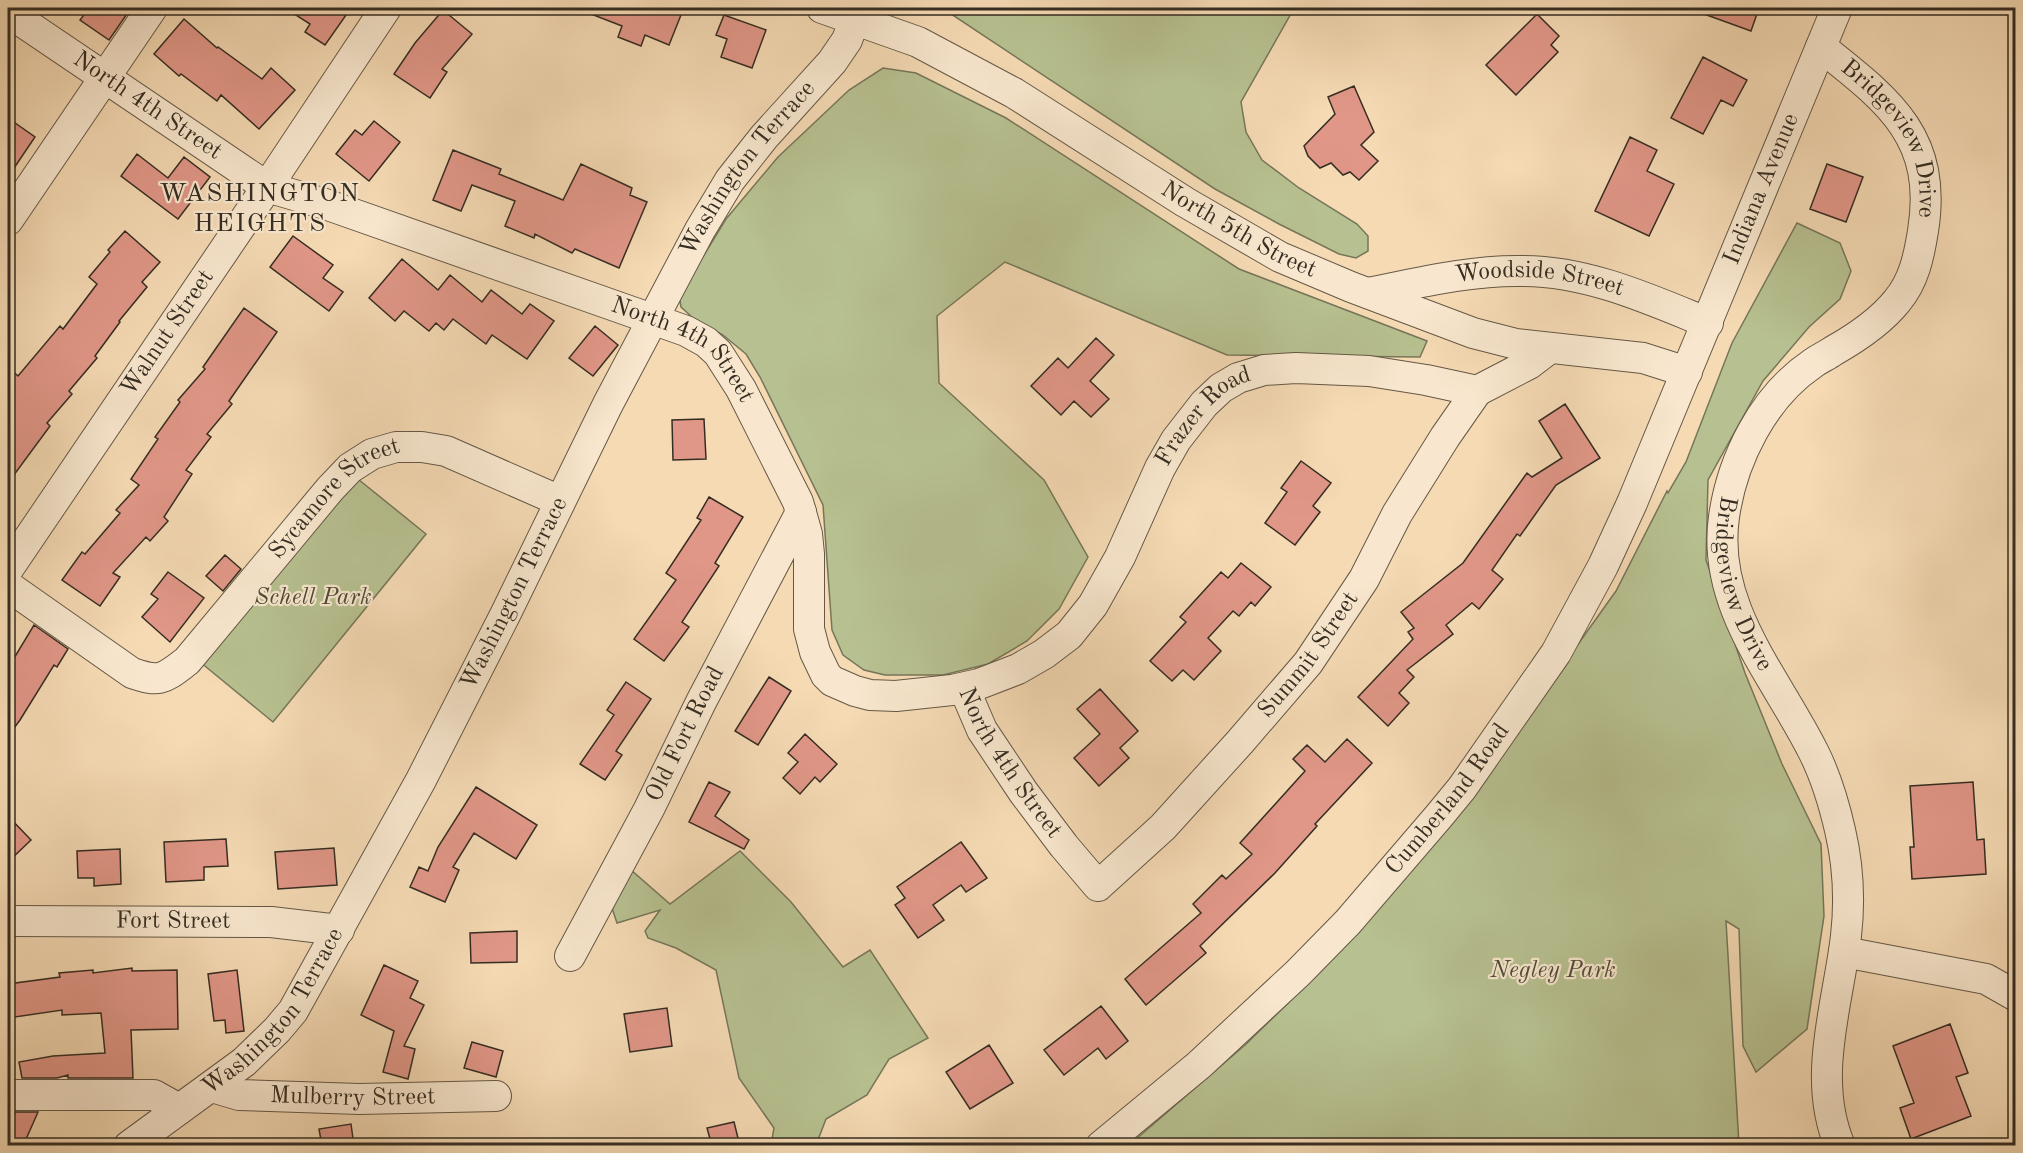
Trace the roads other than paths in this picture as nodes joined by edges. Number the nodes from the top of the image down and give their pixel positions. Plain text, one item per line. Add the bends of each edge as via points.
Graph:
1 (152, 8) edge
2 (386, 8) edge
3 (822, 8) edge
4 (1837, 8) edge
5 (8, 12) edge
6 (857, 13) edge
7 (1821, 47) junction
8 (105, 78) junction
9 (267, 187) junction
10 (8, 220) edge
11 (1368, 293) junction
12 (652, 319) junction
13 (1708, 323) junction
14 (1550, 348) junction
15 (1687, 372) junction
16 (1477, 391) junction
17 (560, 501) junction
18 (801, 512) junction
19 (8, 569) edge
20 (8, 586) edge
21 (964, 688) junction
22 (1098, 886) joint
23 (8, 921) edge
24 (339, 930) junction
25 (1844, 952) junction
26 (570, 956) dead end
27 (2016, 996) edge
28 (212, 1087) junction
29 (8, 1095) edge
30 (495, 1096) dead end
31 (179, 1109) junction
32 (129, 1146) edge
33 (1101, 1146) edge
34 (1840, 1146) edge

1 - 8 street
2 - 9 street, Walnut Street
3 - 6 street, North 5th Street
4 - 7 street, Indiana Avenue
5 - 8 street, North 4th Street
6 - 11 street, North 5th Street via 1014,93 1185,202 1280,257
6 - 12 street, Washington Terrace via 847,40 832,62 730,180
7 - 13 street, Indiana Avenue
7 - 25 street, Bridgeview Drive via 1862,80 1909,132 1922,160 1927,195 1919,255 1911,279 1897,301 1856,337 1812,364 1767,408 1740,455 1725,508 1722,538 1727,581 1738,616 1815,754 1828,787 1845,856 1848,898
8 - 9 street, North 4th Street
8 - 10 street
9 - 12 street, North 4th Street
9 - 19 street, Walnut Street
11 - 13 street, Woodside Street via 1525,270 1608,284
11 - 14 street, North 5th Street via 1473,333
12 - 17 street, Washington Terrace
12 - 18 street, North 4th Street via 686,331 718,353 741,389
13 - 15 street, Indiana Avenue
14 - 15 street, North 5th Street via 1643,358
14 - 16 street via 1529,364
15 - 33 street, Cumberland Road via 1603,566 1556,653 1462,788 1348,922 1298,973 1199,1065
16 - 21 street, Frazer Road via 1369,371 1296,368 1264,370 1238,378 1204,404 1176,440 1120,557 1079,624 1044,654 1018,669
16 - 22 street, Summit Street via 1396,514 1364,579 1308,663 1163,827
17 - 20 street, Sycamore Street via 446,451 396,447 372,454 350,468 330,489 187,661 157,680 132,673
17 - 24 street, Washington Terrace via 426,770
18 - 21 street, North 4th Street via 809,554 808,629 826,675 855,692 870,695
18 - 26 street, Old Fort Road
21 - 22 street, North 4th Street via 982,730 1024,793
23 - 24 street, Fort Street via 271,922
24 - 28 street, Washington Terrace via 294,1011 244,1062
25 - 27 street via 1986,979
25 - 34 street, Bridgeview Drive via 1827,1059 1828,1110
28 - 30 street, Mulberry Street via 239,1095 359,1099
28 - 31 street, Washington Terrace
29 - 31 street via 154,1095
31 - 32 street, Washington Terrace

